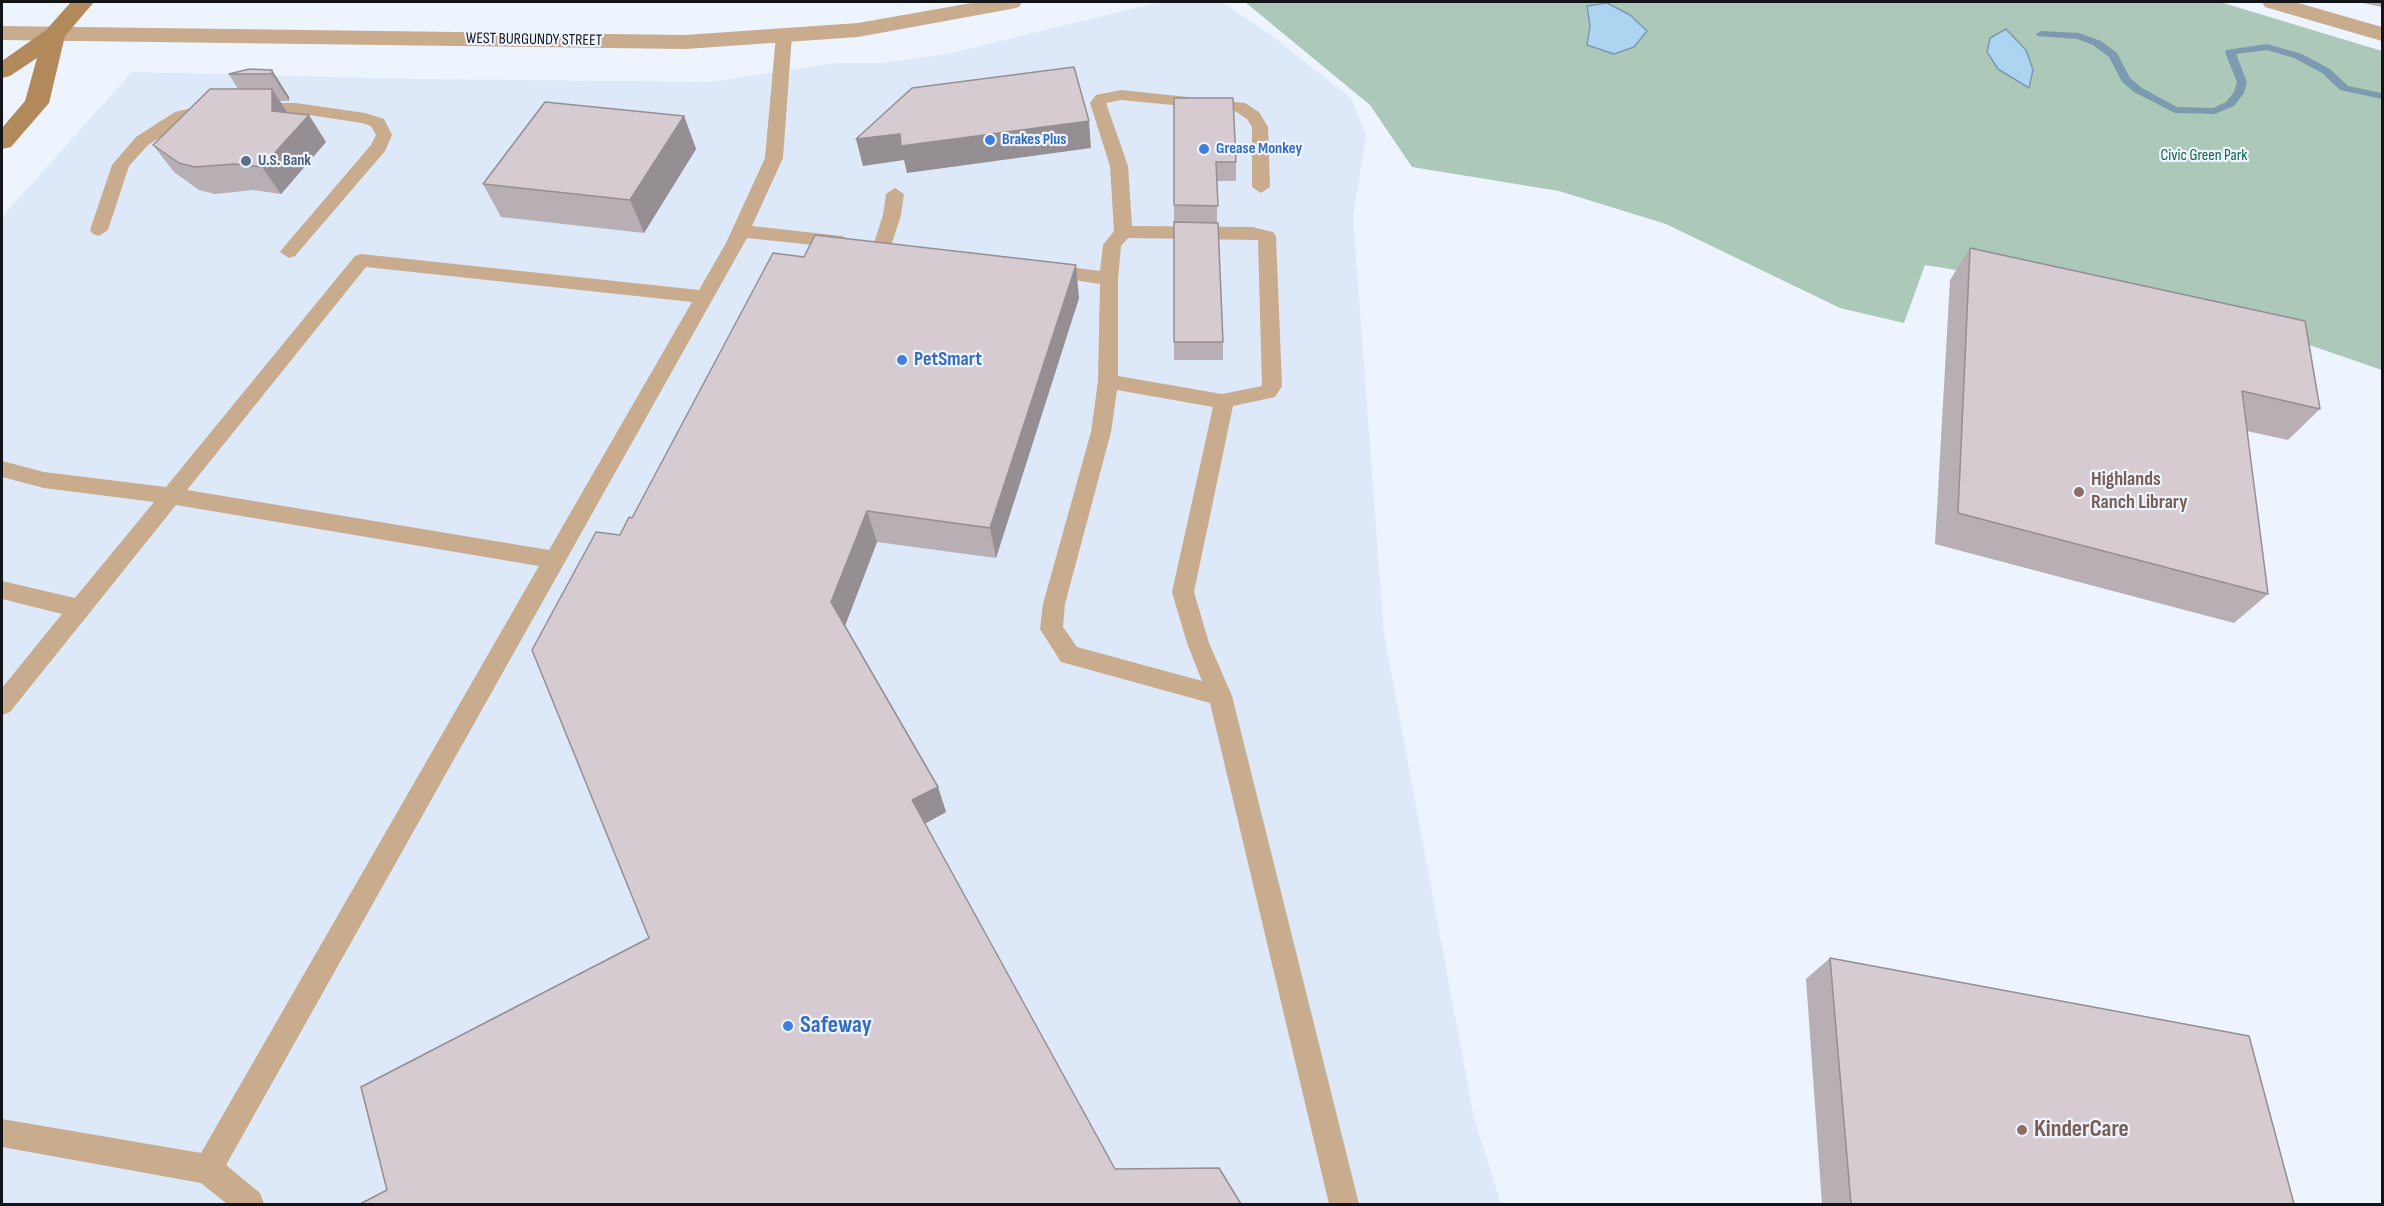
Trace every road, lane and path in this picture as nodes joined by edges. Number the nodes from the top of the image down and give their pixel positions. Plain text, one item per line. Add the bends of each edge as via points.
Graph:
1 (83, 2) edge
2 (1011, 2) edge
3 (2273, 2) edge
4 (2, 33) edge
5 (2382, 34) edge
6 (54, 35) junction
7 (784, 35) junction
8 (2, 71) edge
9 (2, 142) edge
10 (1261, 187) dead end
11 (895, 194) dead end
12 (99, 230) dead end
13 (740, 231) junction
14 (1123, 232) junction
15 (882, 246) junction
16 (905, 250) edge
17 (289, 252) dead end
18 (1031, 268) edge
19 (1109, 279) junction
20 (704, 297) junction
21 (1108, 381) junction
22 (1224, 402) junction
23 (2, 469) edge
24 (172, 496) junction
25 (554, 560) junction
26 (4, 595) edge
27 (80, 609) junction
28 (1220, 696) junction
29 (2, 705) edge
30 (2, 1133) edge
31 (208, 1169) junction
32 (249, 1204) edge
33 (1344, 1204) edge

1 - 6 main road
2 - 7 street, WEST BURGUNDY STREET via 858,30
3 - 5 street
4 - 6 street, WEST BURGUNDY STREET
6 - 7 street, WEST BURGUNDY STREET via 685,42
6 - 8 main road
6 - 9 main road via 37,103
7 - 13 lane via 774,158
10 - 14 lane via 1260,127 1239,106 1121,95 1102,98 1098,104 1119,166
11 - 15 lane
12 - 17 lane via 121,165 142,141 181,116 206,108 296,108 365,117 378,123 384,135 379,147
13 - 15 lane
13 - 20 lane
14 - 19 lane via 1112,245
14 - 22 lane via 1267,236 1272,386 1268,392
15 - 16 lane
18 - 19 lane
19 - 21 lane
20 - 24 lane via 361,260
20 - 25 lane
21 - 22 lane
21 - 28 lane via 1101,432 1054,604 1051,629 1069,655
22 - 28 lane via 1183,592 1198,644
23 - 24 lane via 44,480
24 - 25 lane
24 - 27 lane
25 - 31 lane
26 - 27 lane
27 - 29 lane
28 - 33 lane
30 - 31 lane
31 - 32 lane

